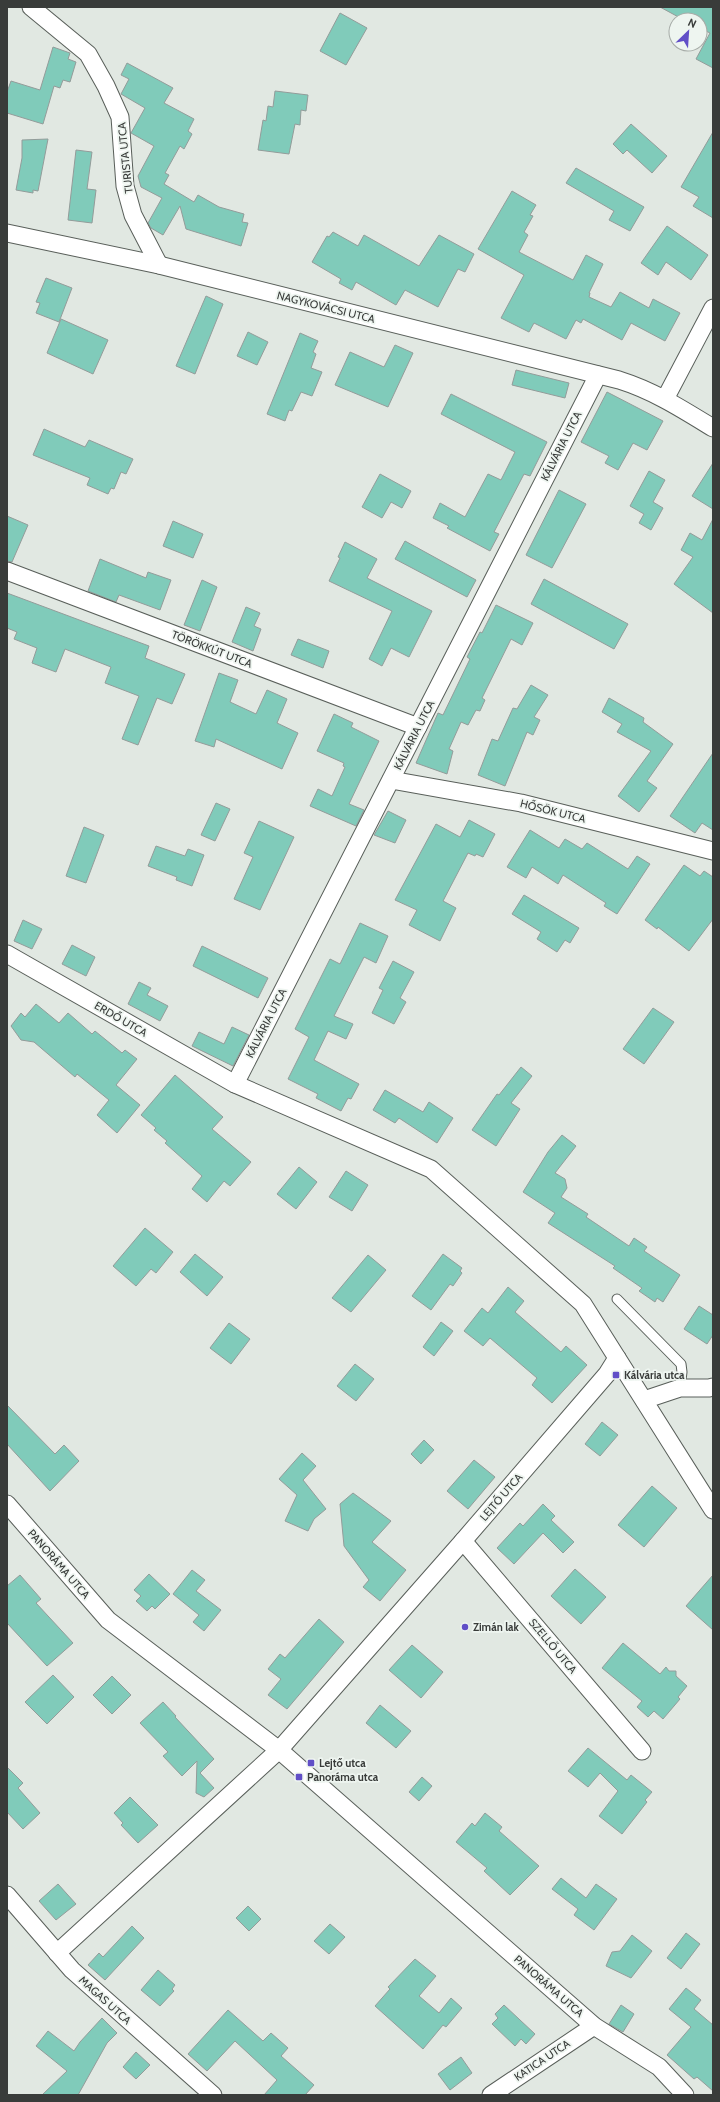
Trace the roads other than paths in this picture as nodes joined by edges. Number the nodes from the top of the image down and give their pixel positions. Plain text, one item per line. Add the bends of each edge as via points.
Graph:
1 (31, 7) edge
2 (7, 233) edge
3 (158, 265) junction
4 (713, 308) edge
5 (598, 375) junction
6 (665, 399) junction
7 (713, 428) edge
8 (7, 571) edge
9 (418, 727) junction
10 (391, 780) junction
11 (713, 851) edge
12 (7, 954) edge
13 (235, 1084) junction
14 (617, 1299) dead end
15 (618, 1358) junction
16 (713, 1387) edge
17 (680, 1388) junction
18 (644, 1400) junction
19 (7, 1504) edge
20 (713, 1510) edge
21 (463, 1541) junction
22 (279, 1750) junction
23 (642, 1751) dead end
24 (7, 1895) edge
25 (57, 1953) junction
26 (594, 2026) junction
27 (213, 2095) edge
28 (491, 2095) edge
29 (685, 2095) edge

1 - 3 street, TURISTA UTCA via 88,54 106,86 120,117 125,186 133,215
2 - 3 street, NAGYKOVÁCSI UTCA
3 - 5 street, NAGYKOVÁCSI UTCA
4 - 6 street
5 - 6 street, NAGYKOVÁCSI UTCA via 643,388
5 - 9 street, KÁLVÁRIA UTCA
6 - 7 street, NAGYKOVÁCSI UTCA
8 - 9 street, TÖRÖKKÚT UTCA
9 - 10 street, KÁLVÁRIA UTCA
10 - 11 street, HŐSÖK UTCA via 521,803
10 - 13 street, KÁLVÁRIA UTCA
12 - 13 street, ERDŐ UTCA
13 - 15 street via 431,1169 583,1304
14 - 17 lane via 681,1364
15 - 18 street
15 - 21 street, LEJTŐ UTCA
16 - 17 street
17 - 18 street
18 - 20 street
19 - 22 street, PANORÁMA UTCA via 108,1620
21 - 22 street, LEJTŐ UTCA
21 - 23 street, SZELLŐ UTCA
22 - 25 street, LEJTŐ UTCA
22 - 26 street, PANORÁMA UTCA
24 - 25 street, MAGAS UTCA
25 - 27 street, MAGAS UTCA via 72,1970
26 - 28 street, KATICA UTCA
26 - 29 street, PANORÁMA UTCA via 659,2067

